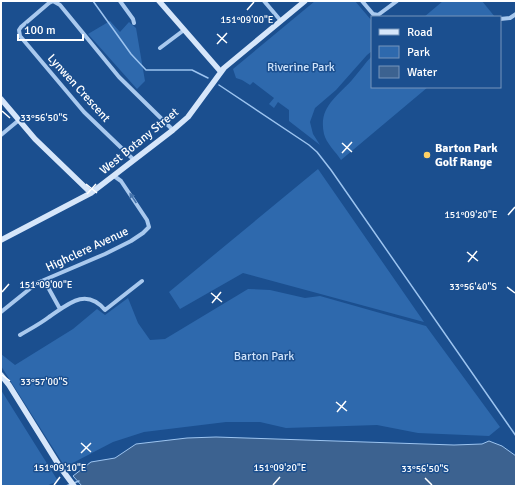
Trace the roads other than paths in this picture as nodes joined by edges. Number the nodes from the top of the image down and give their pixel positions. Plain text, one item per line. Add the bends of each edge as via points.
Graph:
1 (120, 1) edge
2 (159, 1) edge
3 (264, 1) edge
4 (305, 1) edge
5 (362, 1) edge
6 (397, 1) edge
7 (516, 14) edge
8 (501, 19) edge
9 (281, 21) junction
10 (134, 23) dead end
11 (184, 30) junction
12 (160, 48) dead end
13 (221, 72) junction
14 (1, 99) edge
15 (19, 120) junction
16 (173, 130) junction
17 (1, 135) edge
18 (134, 160) junction
19 (114, 176) junction
20 (91, 193) junction
21 (1, 240) edge
22 (44, 280) junction
23 (142, 281) dead end
24 (60, 309) junction
25 (1, 312) edge
26 (20, 334) dead end
27 (1, 375) edge
28 (74, 486) edge

1 - 10 street
2 - 11 main road
3 - 9 street
4 - 9 main road, West Botany Street
5 - 6 street via 373,14 378,15
7 - 8 street
9 - 13 main road, West Botany Street via 232,60
11 - 12 street
11 - 13 main road
13 - 16 main road, West Botany Street via 188,117
14 - 15 main road
15 - 17 street
15 - 20 main road via 42,147
16 - 18 main road, West Botany Street
16 - 18 street, Lynwen Crescent via 119,78 60,5 52,1 49,3 21,27 20,36 84,112
18 - 19 main road, West Botany Street
19 - 20 main road, West Botany Street
22 -> 19 street, Highclere Avenue via 131,241 149,227 121,181
20 - 21 main road, West Botany Street
22 - 24 street
22 - 25 street, Highclere Avenue
23 - 24 street via 105,310 92,299 78,299
24 - 26 street
27 - 28 main road

